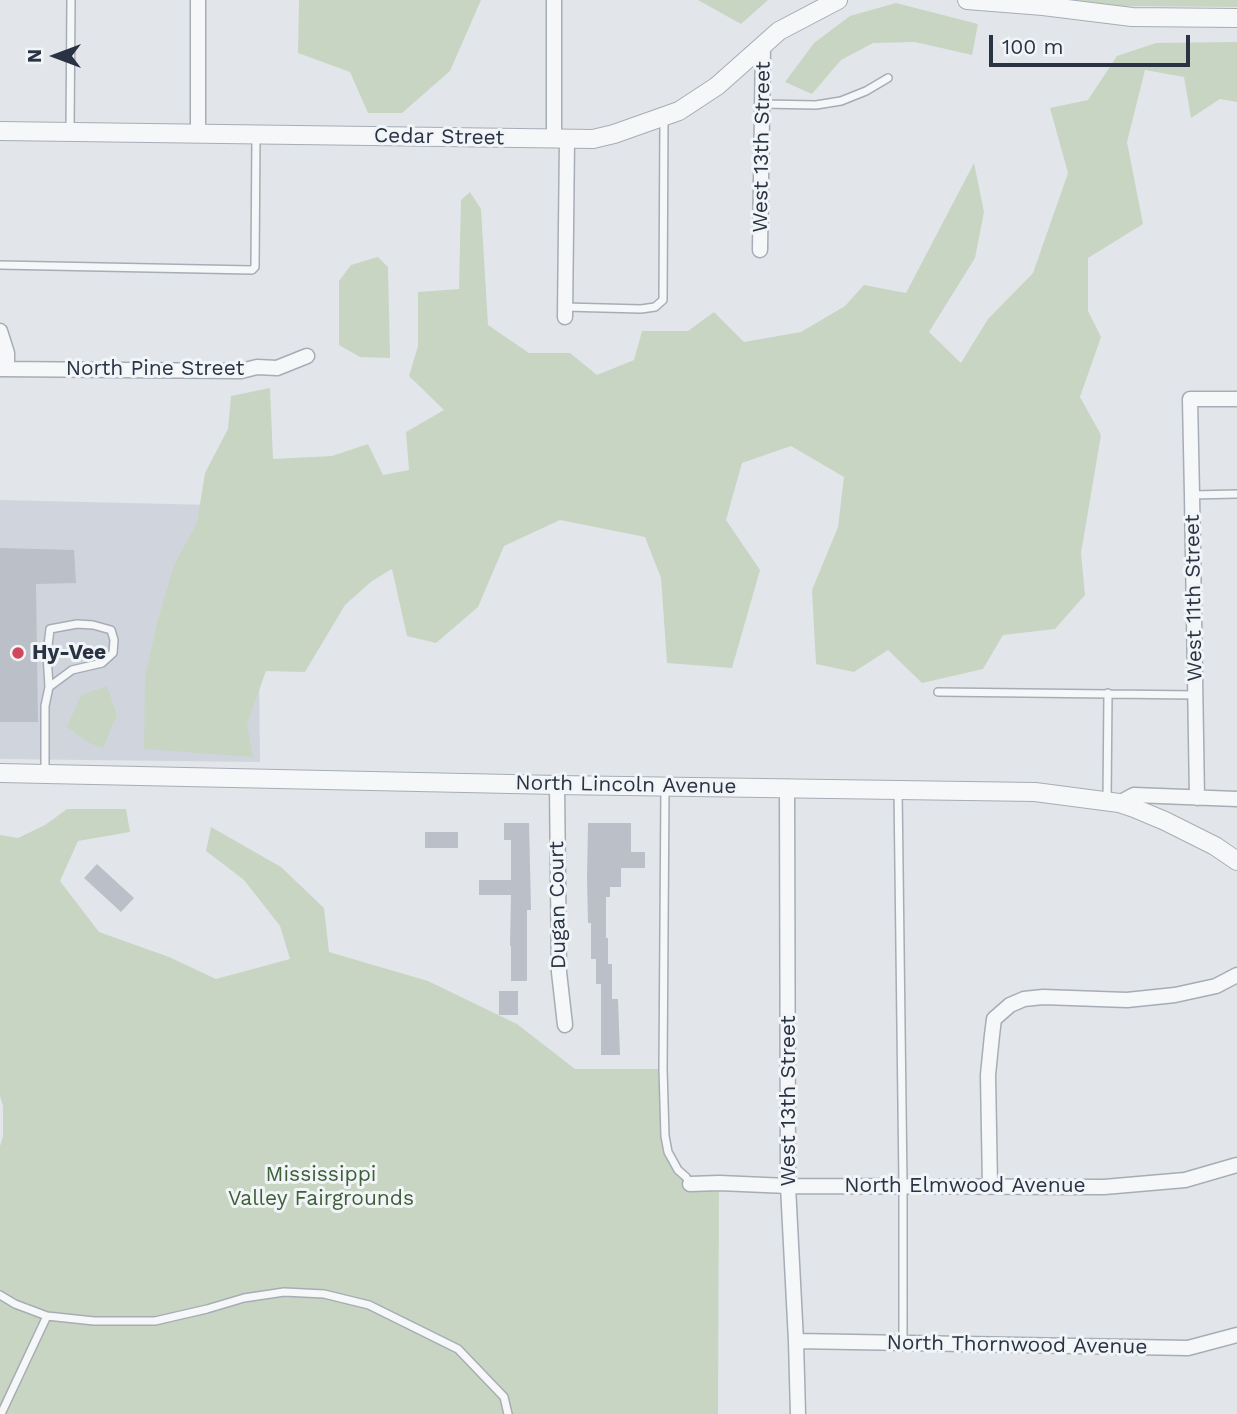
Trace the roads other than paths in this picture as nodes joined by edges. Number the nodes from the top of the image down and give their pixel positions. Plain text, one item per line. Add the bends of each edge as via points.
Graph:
1 (72, 0) edge
2 (198, 0) edge
3 (554, 0) edge
4 (838, 0) edge
5 (967, 0) edge
6 (1237, 18) edge
7 (763, 44) junction
8 (888, 78) dead end
9 (762, 104) junction
10 (664, 116) junction
11 (0, 131) edge
12 (70, 132) junction
13 (198, 134) junction
14 (256, 135) junction
15 (561, 139) junction
16 (760, 250) dead end
17 (0, 265) edge
18 (565, 312) joint
19 (0, 331) edge
20 (307, 356) dead end
21 (3, 369) edge
22 (1237, 399) edge
23 (1192, 495) junction
24 (1237, 495) edge
25 (49, 687) junction
26 (938, 692) dead end
27 (1108, 693) junction
28 (1196, 695) junction
29 (0, 773) edge
30 (45, 774) junction
31 (557, 785) junction
32 (665, 786) junction
33 (787, 788) junction
34 (898, 789) junction
35 (1196, 798) junction
36 (1237, 799) edge
37 (1113, 802) junction
38 (1237, 861) edge
39 (1237, 975) edge
40 (565, 1025) dead end
41 (1237, 1165) edge
42 (690, 1184) joint
43 (903, 1185) junction
44 (788, 1186) junction
45 (990, 1186) junction
46 (0, 1296) edge
47 (47, 1316) junction
48 (1237, 1335) edge
49 (796, 1341) junction
50 (903, 1343) junction
51 (1, 1414) edge
52 (508, 1414) edge
53 (798, 1414) edge

1 - 12 lane
2 - 13 street
3 - 15 street
4 - 7 street, Cedar Street
5 - 6 street via 1132,17
7 - 9 street, West 13th Street
7 - 10 street, Cedar Street via 717,86
8 - 9 lane via 841,102
9 - 16 street, West 13th Street
10 - 15 street, Cedar Street via 593,139
10 - 18 lane via 663,300 641,309
11 - 12 street, Cedar Street
12 - 13 street, Cedar Street
13 - 14 street, Cedar Street
14 - 15 street, Cedar Street
14 - 17 lane via 256,267 252,270
15 - 18 street
19 - 21 street via 6,354
20 - 21 street, North Pine Street via 277,368 241,371
22 - 23 street, West 11th Street via 1190,399
23 - 24 lane
23 - 28 street, West 11th Street
25 - 25 lane via 72,670 102,663 113,653 111,630 77,624 50,629
25 - 30 lane
26 - 27 lane
27 - 28 lane
27 - 37 lane
28 - 35 street, West 11th Street
29 - 30 street, North Lincoln Avenue
30 - 31 street, North Lincoln Avenue
31 - 32 street, North Lincoln Avenue
31 - 40 street, Dugan Court via 559,972
32 - 33 street, North Lincoln Avenue
32 - 42 lane via 665,1136 668,1152
33 - 34 street, North Lincoln Avenue
33 - 44 street, West 13th Street
34 - 37 street, North Lincoln Avenue via 1035,792
34 - 43 lane
35 - 36 street
35 - 37 street via 1134,795
37 - 38 street, North Lincoln Avenue via 1166,821
39 - 45 street via 1216,986 1175,995 1127,1000 1043,997 1010,1004 995,1019 992,1035
41 - 45 street, North Elmwood Avenue via 1185,1181 1104,1187
42 - 44 street, North Elmwood Avenue
43 - 44 street, North Elmwood Avenue
43 - 45 street, North Elmwood Avenue
43 - 50 lane
44 - 49 street, West 13th Street
46 - 47 lane
47 - 51 lane
47 - 52 lane via 155,1321 244,1298 284,1292 324,1294 369,1305 458,1349 503,1397
48 - 50 street, North Thornwood Avenue via 1188,1348
49 - 50 street, North Thornwood Avenue
49 - 53 street, West 13th Street

